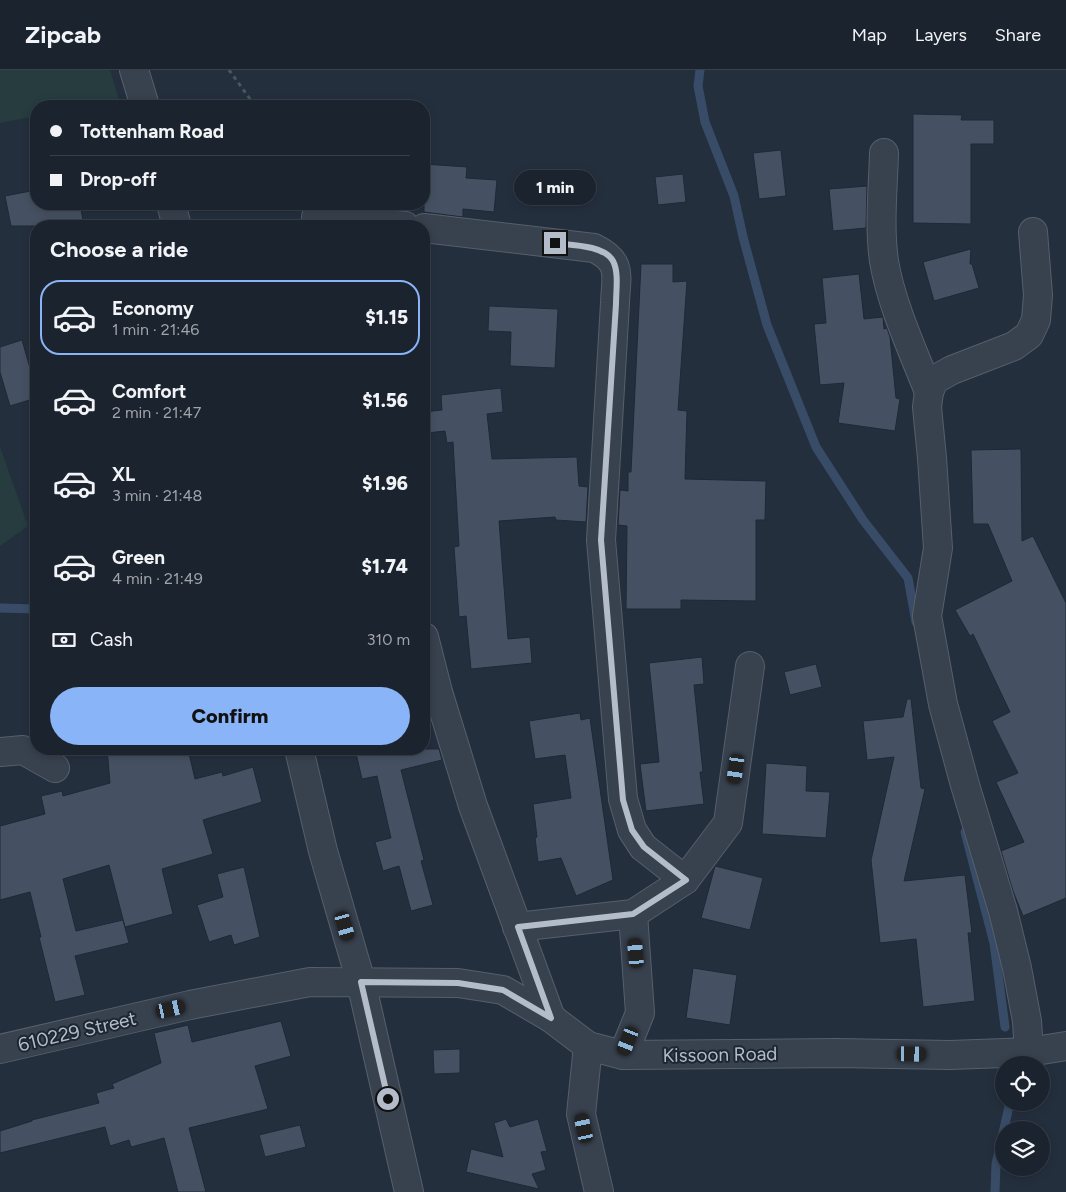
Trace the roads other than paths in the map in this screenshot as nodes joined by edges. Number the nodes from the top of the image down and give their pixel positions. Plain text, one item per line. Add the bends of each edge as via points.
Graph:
1 (134, 70) edge
2 (143, 100) edge
3 (884, 153) dead end
4 (317, 220) edge
5 (346, 220) edge
6 (430, 229) edge
7 (1033, 232) dead end
8 (929, 392) junction
9 (430, 661) edge
10 (750, 666) dead end
11 (0, 752) edge
12 (30, 754) edge
13 (32, 755) edge
14 (300, 755) edge
15 (56, 768) dead end
16 (686, 880) junction
17 (633, 914) junction
18 (518, 927) junction
19 (361, 982) junction
20 (551, 1018) junction
21 (588, 1046) junction
22 (1066, 1046) edge
23 (0, 1049) edge
24 (1030, 1052) junction
25 (622, 1056) junction
26 (409, 1192) edge
27 (599, 1192) edge

1 - 2 street
3 - 8 street via 882,232 889,288
4 - 5 street via 316,217
6 - 16 street via 594,248 613,260 616,304 601,540 623,800 632,830 644,847
7 - 8 street via 1038,296 1036,320 1029,335 1014,346 934,380
8 - 24 street via 927,407 938,548 927,616 942,704 1017,968
9 - 18 street via 473,806
10 - 16 street via 728,823
11 - 12 street via 23,750
13 - 15 street
14 - 19 street via 323,851
16 - 17 street
17 - 18 street
17 - 25 street via 640,1013
18 - 20 street
19 - 20 street, Kissoon Road via 458,983 503,990
19 - 23 street, 610229 Street via 310,982 190,1005
19 - 26 street
20 - 21 street, Kissoon Road
21 - 25 street, Kissoon Road
21 - 27 street via 582,1114
22 - 24 street, Kissoon Road
24 - 25 street, Kissoon Road

